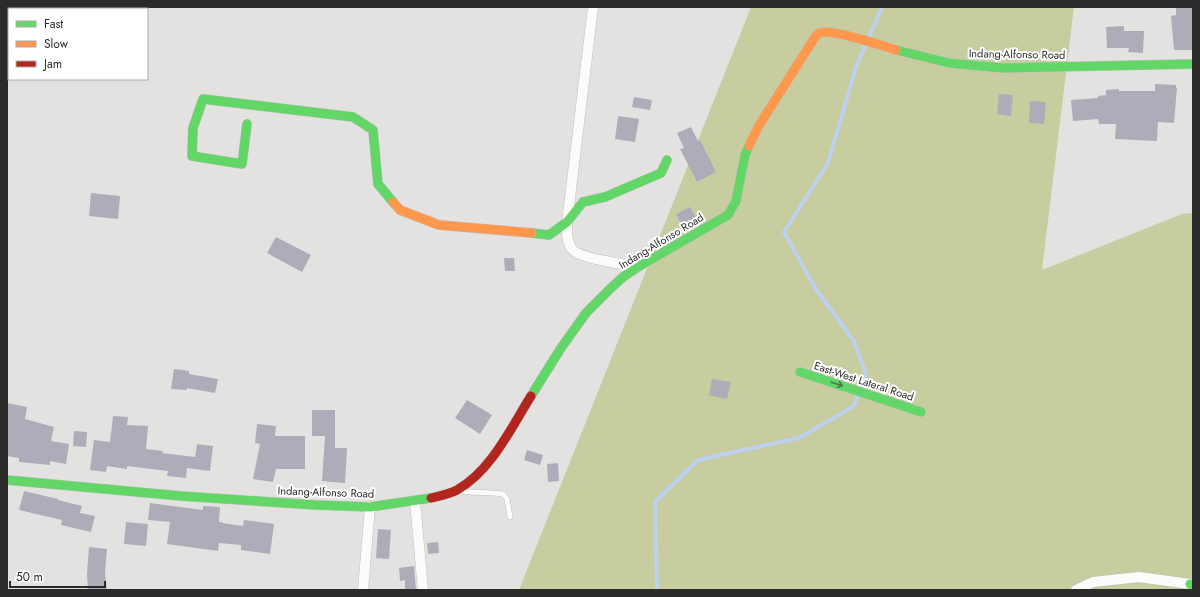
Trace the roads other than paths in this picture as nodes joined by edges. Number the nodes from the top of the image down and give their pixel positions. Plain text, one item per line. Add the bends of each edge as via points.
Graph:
1 (593, 7) edge
2 (1193, 64) edge
3 (247, 124) dead end
4 (667, 160) dead end
5 (567, 222) junction
6 (638, 267) junction
7 (800, 372) dead end
8 (921, 412) dead end
9 (7, 480) edge
10 (456, 491) junction
11 (415, 500) junction
12 (370, 507) junction
13 (510, 517) dead end
14 (1192, 585) edge
15 (363, 590) edge
16 (423, 590) edge
17 (1076, 590) edge

1 - 5 street
2 - 6 main road, Indang-Alfonso Road via 1002,68 973,66 927,58 839,34 821,32 787,80 749,145 736,201 728,215
3 - 5 main road via 242,164 192,156 193,128 203,99 353,117 373,130 378,184 400,210 439,225 549,235
4 - 5 main road via 662,173 605,197 583,202
5 - 6 street via 569,244 577,253
6 - 10 main road, Indang-Alfonso Road via 623,277 586,313 561,348 495,454 475,478
7 -> 8 main road, East-West Lateral Road
9 - 12 main road, Indang-Alfonso Road via 181,496
10 - 11 main road, Indang-Alfonso Road
10 - 13 lane via 503,494 507,499
11 - 12 main road, Indang-Alfonso Road
11 - 16 street
12 - 15 street
14 - 17 street via 1139,577 1093,582

